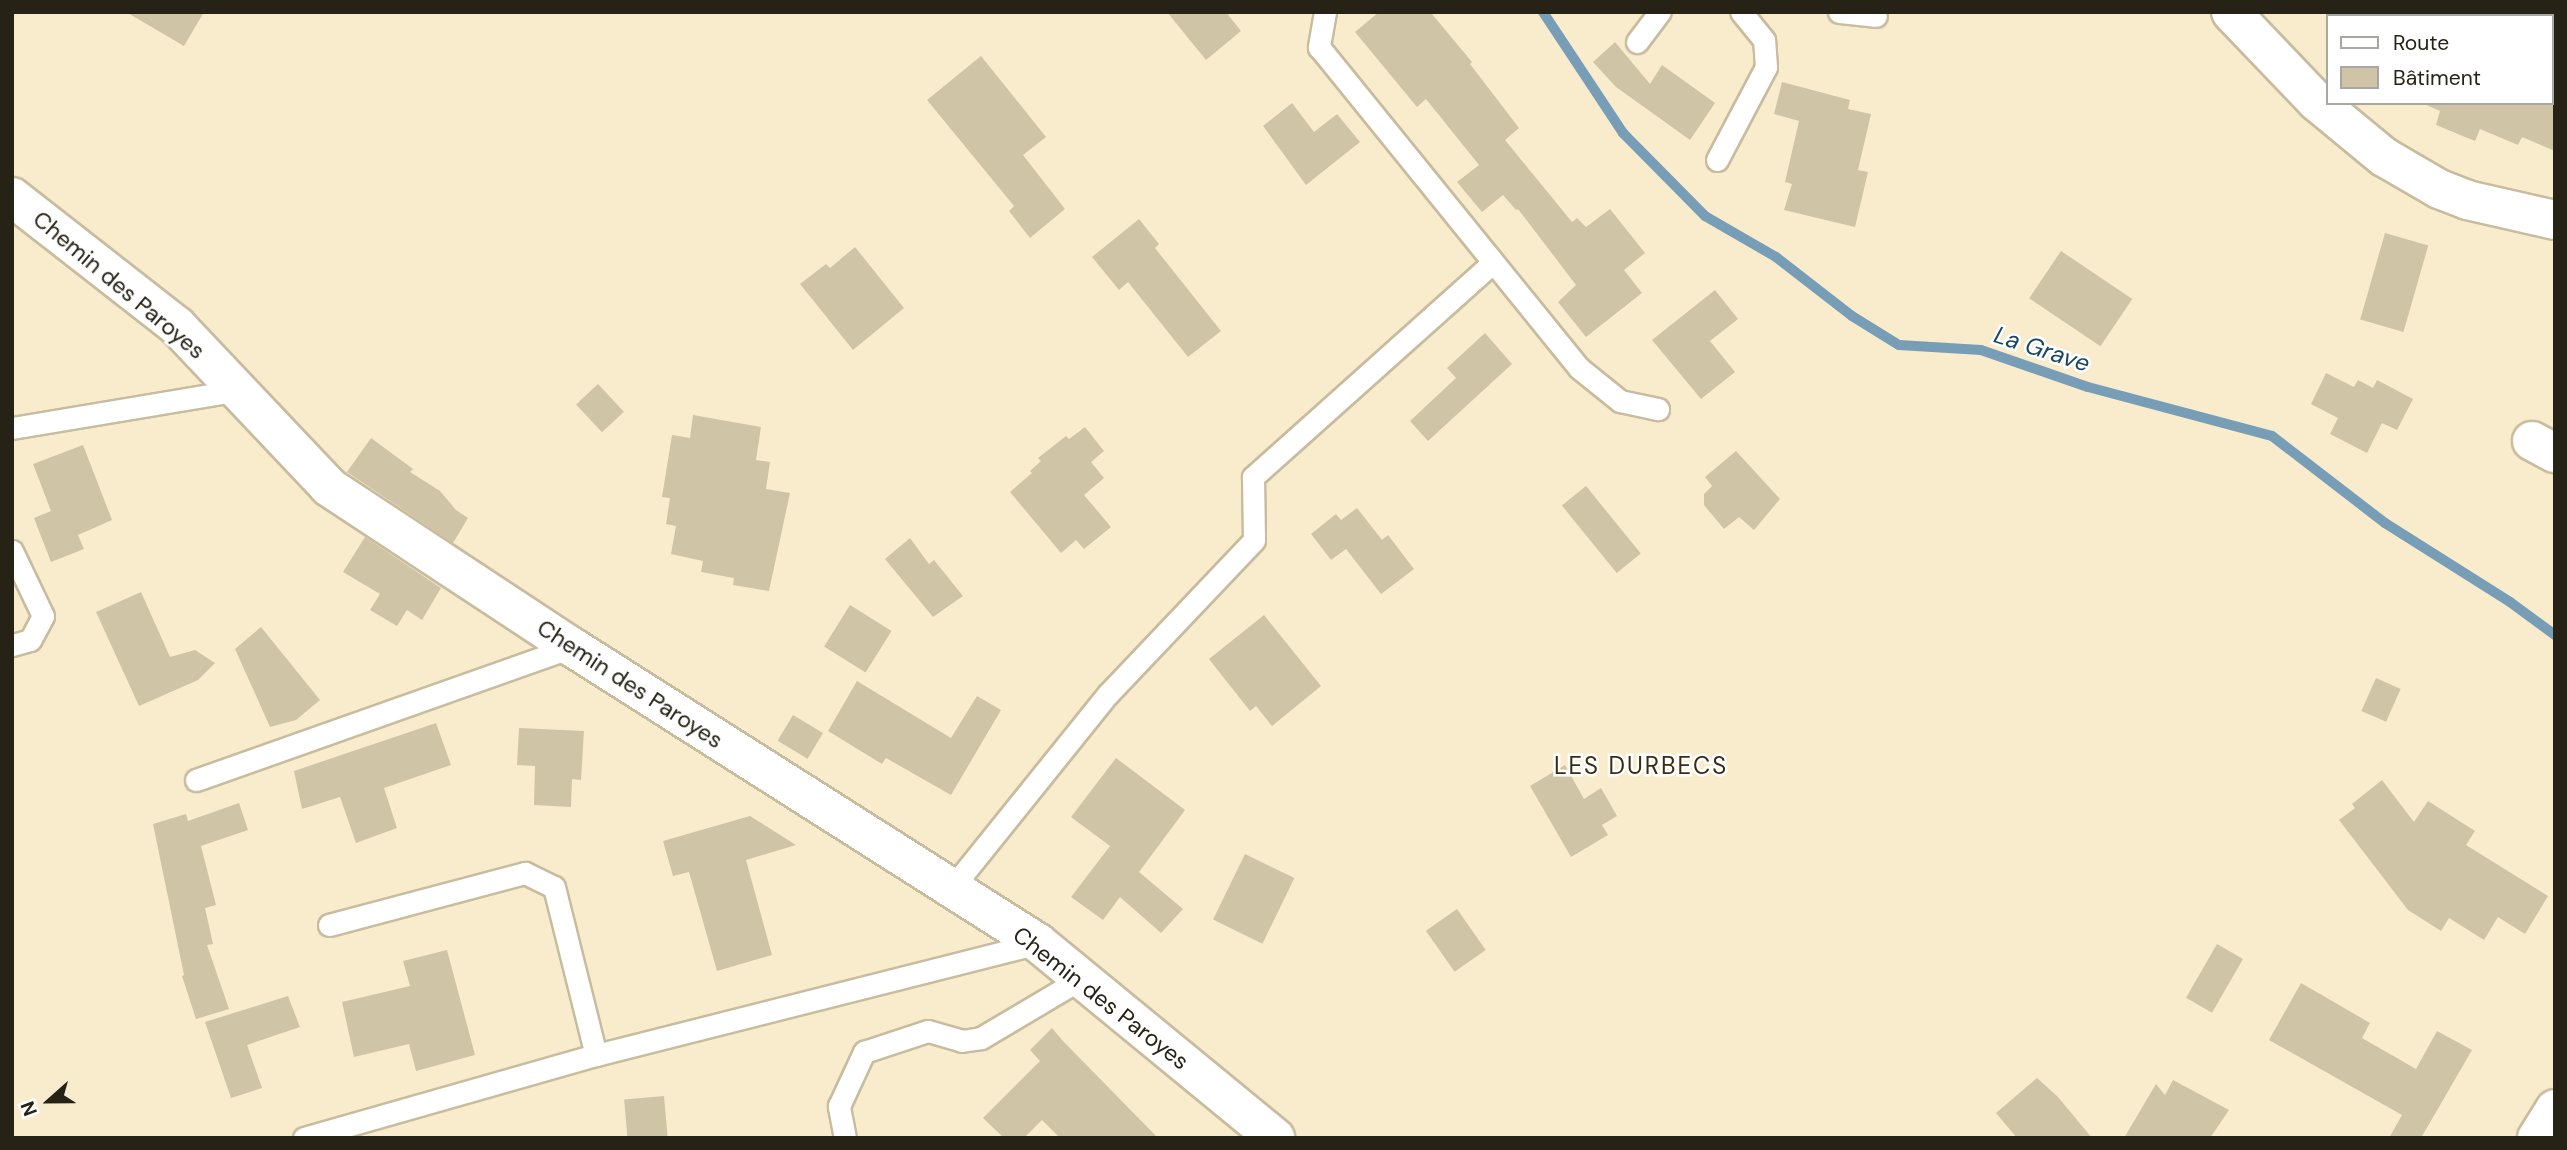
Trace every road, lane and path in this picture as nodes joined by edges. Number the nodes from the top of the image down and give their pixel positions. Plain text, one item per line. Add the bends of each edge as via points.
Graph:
1 (1325, 12) edge
2 (1660, 12) edge
3 (1741, 12) edge
4 (1839, 12) edge
5 (2231, 12) edge
6 (1876, 16) dead end
7 (1637, 42) dead end
8 (2361, 119) edge
9 (1717, 160) dead end
10 (12, 197) edge
11 (2555, 220) edge
12 (1492, 263) junction
13 (239, 390) junction
14 (1658, 409) dead end
15 (12, 428) edge
16 (12, 551) edge
17 (12, 645) edge
18 (572, 647) junction
19 (196, 780) dead end
20 (951, 889) junction
21 (328, 925) dead end
22 (1038, 943) junction
23 (1082, 978) junction
24 (596, 1055) junction
25 (2555, 1109) edge
26 (304, 1138) edge
27 (845, 1138) edge
28 (1275, 1138) edge
29 (2537, 1138) edge

1 - 12 lane via 1319,47
2 - 7 lane
3 - 9 lane via 1764,40 1766,67
4 - 6 lane
5 - 8 street via 2316,101
8 - 11 street via 2384,157 2439,189
10 - 13 street, Chemin des Paroyes via 177,326
12 - 14 lane via 1579,368 1620,401
12 - 20 lane via 1252,477 1254,540 1108,694
13 - 15 lane
13 - 18 street, Chemin des Paroyes via 329,487
16 - 17 lane via 43,616 30,640
18 - 19 lane
18 - 20 street, Chemin des Paroyes
20 - 22 street, Chemin des Paroyes
21 - 24 lane via 525,873 554,887
22 - 23 street, Chemin des Paroyes
22 - 24 lane
23 - 27 lane via 981,1038 962,1041 928,1031 864,1052 839,1106
23 - 28 street, Chemin des Paroyes
24 - 26 lane
25 - 29 street

